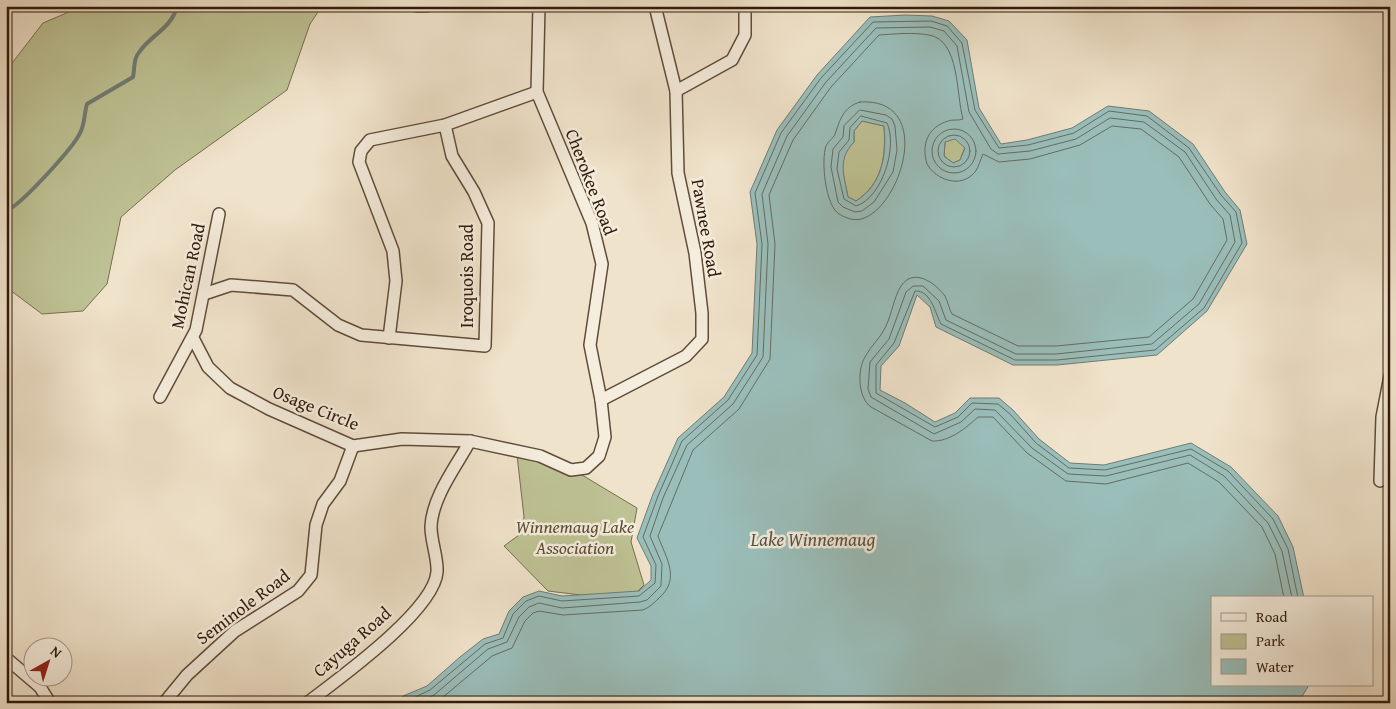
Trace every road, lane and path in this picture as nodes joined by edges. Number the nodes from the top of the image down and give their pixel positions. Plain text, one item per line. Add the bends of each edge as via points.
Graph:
1 (417, 6) edge
2 (427, 6) edge
3 (539, 6) edge
4 (655, 6) edge
5 (745, 6) edge
6 (676, 91) junction
7 (537, 92) junction
8 (445, 125) junction
9 (219, 214) dead end
10 (204, 294) junction
11 (193, 338) junction
12 (389, 338) junction
13 (1390, 376) edge
14 (160, 397) dead end
15 (601, 400) junction
16 (470, 441) junction
17 (353, 446) junction
18 (1380, 481) dead end
19 (6, 658) edge
20 (50, 703) edge
21 (164, 703) edge
22 (307, 703) edge

1 - 2 street
3 - 7 street, Cherokee Road
4 - 6 street, Pawnee Road
5 - 6 street via 745,35 732,60
6 - 15 street, Pawnee Road via 678,173 695,253 702,339 686,356
7 - 8 street
7 - 15 street, Cherokee Road via 592,223 602,264 590,345
8 - 12 street via 370,140 361,151 359,162 393,251 396,282
8 - 12 street, Iroquois Road via 452,156 488,222 485,346
9 - 10 street, Mohican Road
10 - 11 street, Mohican Road
10 - 12 street via 230,285 293,290 338,325 361,336
11 - 14 street, Mohican Road
11 - 17 street, Osage Circle via 208,368 230,388 268,410
13 - 18 street via 1382,417
15 - 16 street, Osage Circle via 605,437 599,456 586,468 571,470 540,456
16 - 17 street, Osage Circle via 402,438
16 - 22 street, Cayuga Road via 435,505 431,526 437,573 429,592 392,636
17 - 21 street, Seminole Road via 340,481 323,504 316,525 312,575 298,591 236,631 187,675
19 - 20 street via 40,687

